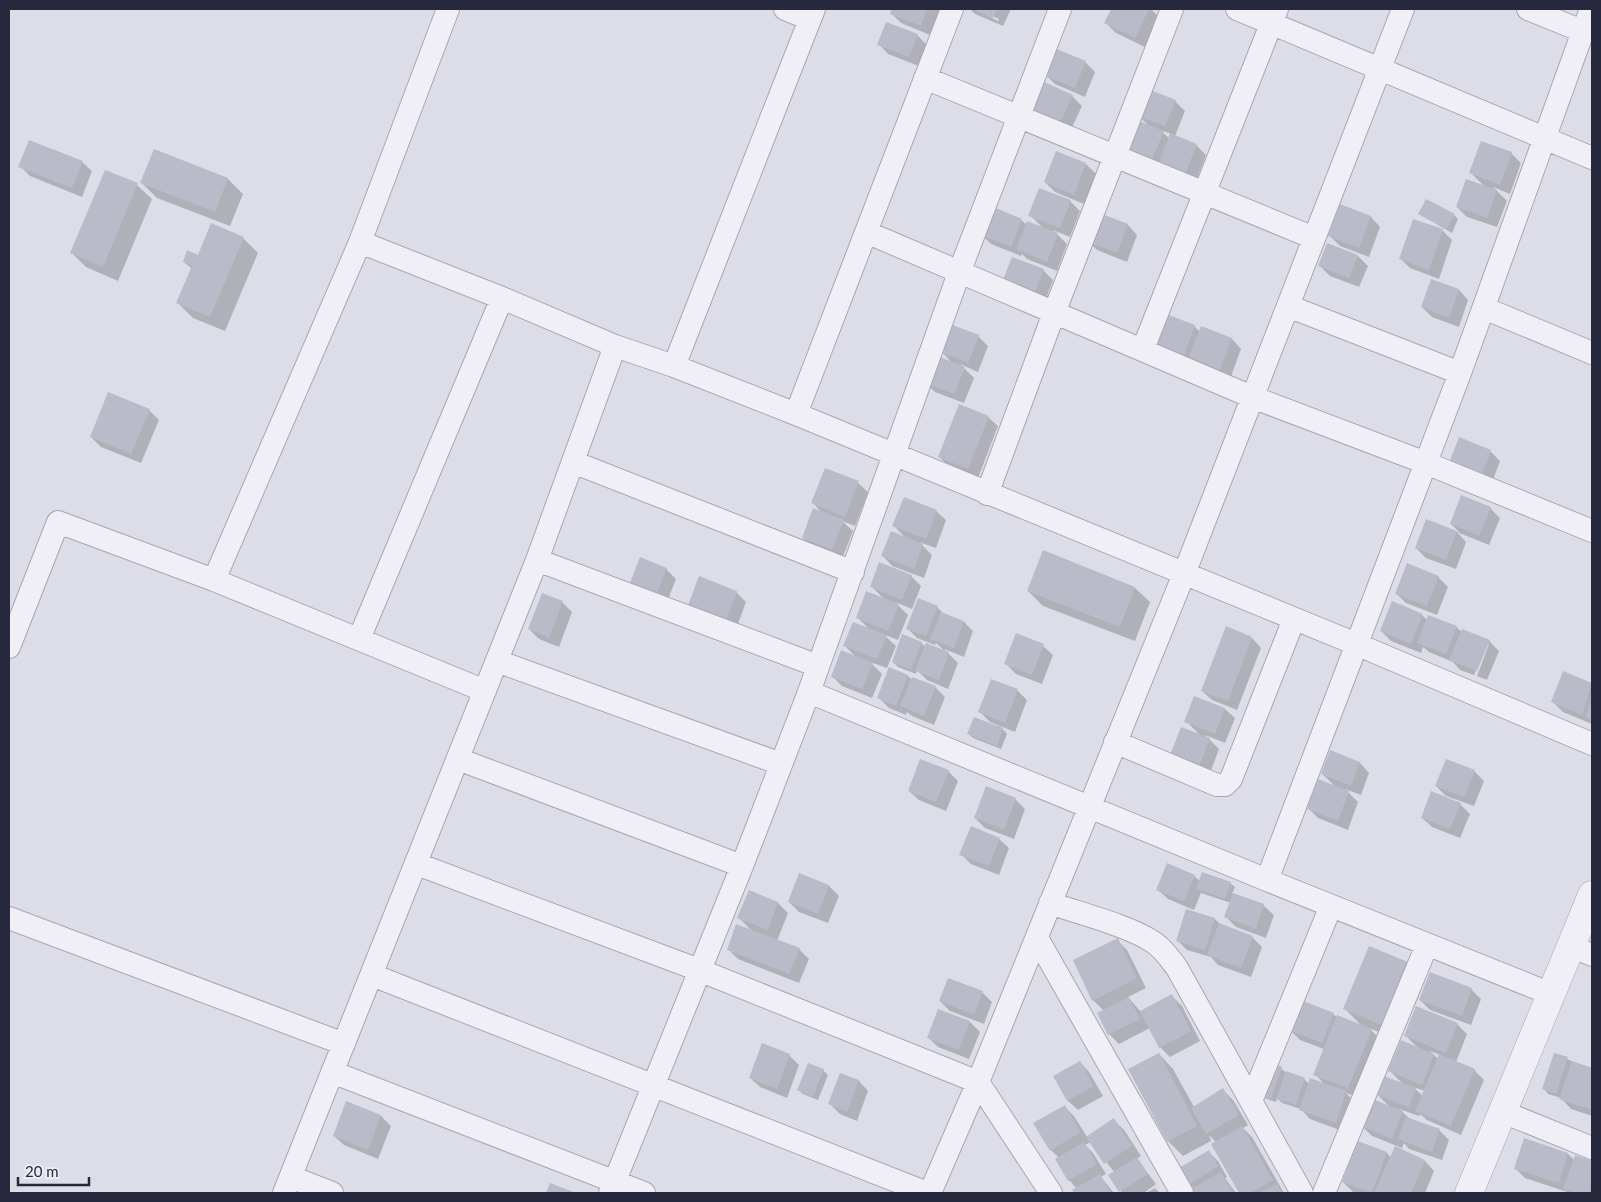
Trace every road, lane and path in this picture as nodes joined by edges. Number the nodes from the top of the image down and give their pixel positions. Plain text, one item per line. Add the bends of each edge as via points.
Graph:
1 (448, 9) edge
2 (785, 9) edge
3 (952, 9) edge
4 (1060, 9) edge
5 (1172, 9) edge
6 (1237, 9) edge
7 (1403, 9) edge
8 (1528, 9) edge
9 (1591, 9) edge
10 (812, 14) edge
11 (1274, 16) edge
12 (1582, 31) junction
13 (1380, 68) junction
14 (925, 78) junction
15 (1019, 116) junction
16 (1545, 139) junction
17 (1115, 155) junction
18 (1592, 158) edge
19 (1205, 193) junction
20 (866, 232) junction
21 (1314, 238) junction
22 (360, 242) junction
23 (958, 273) junction
24 (502, 298) junction
25 (1288, 306) junction
26 (1484, 308) junction
27 (1054, 313) junction
28 (615, 346) junction
29 (1143, 349) junction
30 (1592, 352) edge
31 (674, 366) junction
32 (1460, 374) junction
33 (1252, 397) junction
34 (796, 414) junction
35 (895, 456) junction
36 (573, 462) junction
37 (1426, 463) junction
38 (987, 494) junction
39 (1592, 531) edge
40 (537, 560) junction
41 (853, 572) junction
42 (1184, 574) junction
43 (214, 580) junction
44 (1294, 619) junction
45 (359, 638) junction
46 (1356, 644) junction
47 (9, 647) edge
48 (497, 661) junction
49 (818, 666) junction
50 (485, 691) junction
51 (809, 692) junction
52 (1115, 742) junction
53 (1592, 744) edge
54 (458, 759) junction
55 (781, 764) junction
56 (1089, 806) junction
57 (417, 864) junction
58 (742, 866) junction
59 (1267, 880) junction
60 (1592, 895) edge
61 (1050, 903) junction
62 (1331, 906) junction
63 (9, 918) edge
64 (1036, 938) junction
65 (1427, 945) junction
66 (1582, 950) edge
67 (699, 970) junction
68 (372, 975) junction
69 (1551, 994) junction
70 (344, 1044) junction
71 (332, 1072) junction
72 (978, 1082) junction
73 (654, 1086) junction
74 (1251, 1101) junction
75 (1503, 1112) junction
76 (1592, 1148) edge
77 (288, 1185) edge
78 (613, 1188) edge
79 (332, 1193) edge
80 (644, 1193) edge
81 (928, 1193) edge
82 (1051, 1193) edge
83 (1182, 1193) edge
84 (1302, 1193) edge
85 (1324, 1193) edge
86 (1469, 1193) edge

1 - 22 street
2 - 10 street
3 - 14 street
4 - 15 street
5 - 17 street
6 - 11 street
7 - 13 street
8 - 12 street
9 - 12 street
10 - 31 street
11 - 13 street
11 - 19 street
12 - 16 street
13 - 16 street
13 - 21 street
14 - 15 street
14 - 20 street
15 - 17 street
15 - 23 street
16 - 18 street
16 - 26 street
17 - 19 street
17 - 27 street
19 - 21 street
19 - 29 street
20 - 23 street
20 - 34 street
21 - 25 street
22 - 24 street
22 - 43 street
23 - 27 street
23 - 35 street
24 - 28 street
24 - 45 street
25 - 32 street
25 - 33 street
26 - 30 street
26 - 32 street
27 - 29 street
27 - 38 street
28 - 31 street
28 - 36 street
29 - 33 street
31 - 34 street
32 - 37 street
33 - 37 street
33 - 42 street
34 - 35 street
35 - 38 street
35 - 41 street
36 - 40 street
36 - 41 street
37 - 39 street
37 - 46 street
38 - 42 street
40 - 48 street
40 - 49 street
41 - 49 street
42 - 44 street
42 - 52 street
43 - 45 street
43 - 47 street via 58,522
44 - 46 street
44 - 52 street via 1231,779 1225,785 1217,785
45 - 50 street
46 - 53 street
46 - 59 street
48 - 50 street
48 - 55 street
49 - 51 street
50 - 54 street
51 - 55 street
51 - 56 street
52 - 56 street
54 - 57 street
54 - 58 street
55 - 58 street
56 - 59 street
56 - 61 street
57 - 67 street
57 - 68 street
58 - 67 street
59 - 62 street
60 - 66 street
61 - 64 street
61 - 74 street via 1137,933 1165,953
62 - 65 street
62 - 74 street
63 - 70 street
64 - 72 street
64 - 83 street
65 - 69 street
65 - 85 street
66 - 69 street
67 - 72 street
67 - 73 street
68 - 70 street
68 - 73 street
69 - 75 street
70 - 71 street
71 - 77 street
71 - 78 street
72 - 81 street
72 - 82 street
73 - 78 street
73 - 81 street
74 - 84 street
75 - 76 street
75 - 86 street
77 - 79 street
78 - 80 street

